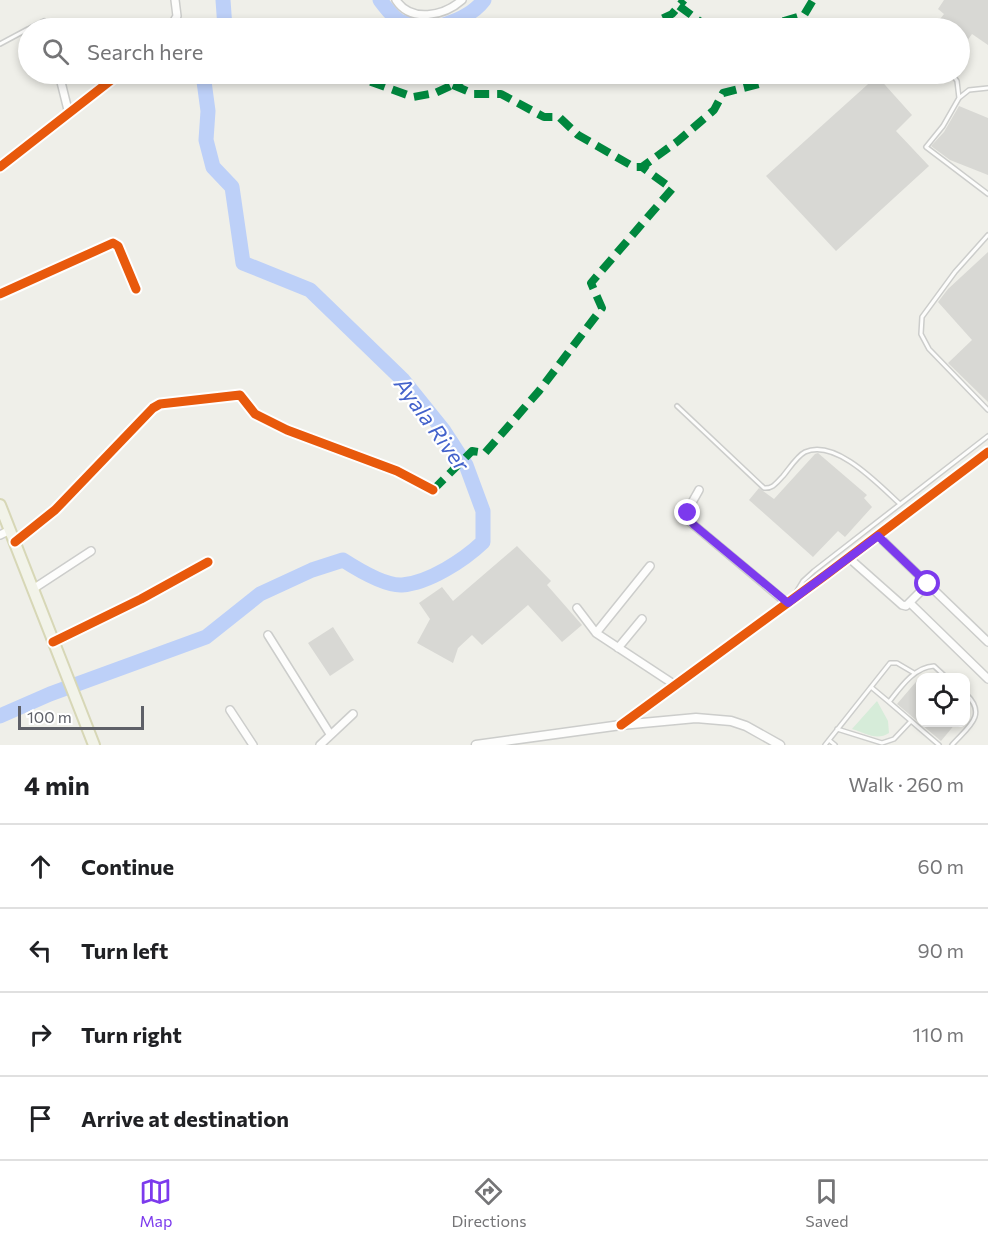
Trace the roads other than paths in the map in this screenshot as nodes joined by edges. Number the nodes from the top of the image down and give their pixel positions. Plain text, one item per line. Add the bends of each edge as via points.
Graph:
1 (175, 0) edge
2 (396, 0) edge
3 (462, 0) edge
4 (176, 18) edge
5 (18, 35) edge
6 (0, 44) edge
7 (61, 84) edge
8 (106, 84) edge
9 (957, 84) edge
10 (988, 88) edge
11 (959, 98) junction
12 (69, 114) junction
13 (0, 167) edge
14 (988, 194) edge
15 (988, 235) edge
16 (136, 289) dead end
17 (0, 294) edge
18 (677, 406) dead end
19 (988, 410) edge
20 (988, 436) edge
21 (988, 452) edge
22 (433, 490) dead end
23 (699, 490) dead end
24 (900, 504) junction
25 (1, 510) edge
26 (5, 533) edge
27 (878, 536) junction
28 (15, 542) junction
29 (91, 551) dead end
30 (849, 558) junction
31 (208, 562) dead end
32 (650, 566) dead end
33 (928, 584) junction
34 (33, 589) junction
35 (789, 602) junction
36 (910, 603) junction
37 (577, 608) dead end
38 (642, 619) dead end
39 (596, 633) junction
40 (268, 635) dead end
41 (53, 642) junction
42 (988, 642) edge
43 (618, 648) junction
44 (914, 673) junction
45 (942, 673) edge
46 (988, 679) edge
47 (675, 685) junction
48 (871, 687) junction
49 (970, 698) edge
50 (889, 702) junction
51 (230, 710) dead end
52 (353, 714) dead end
53 (911, 722) junction
54 (621, 725) junction
55 (970, 725) edge
56 (969, 727) edge
57 (837, 729) junction
58 (330, 734) junction
59 (829, 740) junction
60 (529, 741) edge
61 (94, 745) edge
62 (253, 745) edge
63 (320, 745) edge
64 (476, 745) edge
65 (780, 745) edge
66 (825, 745) edge
67 (835, 745) edge
68 (939, 745) edge
69 (952, 745) edge

1 - 4 street
2 - 3 street via 405,11 426,15 451,8
5 - 6 lane
7 - 12 street
8 - 12 street
9 - 11 lane
10 - 11 lane via 969,90
11 - 14 lane via 926,147
12 - 13 street
15 - 19 lane via 922,317 921,334 929,349
16 - 17 street via 118,246 113,243
18 - 24 lane via 764,488 772,487 803,453 827,451 863,471
20 - 24 lane
21 - 27 street
22 - 28 street via 397,471 287,430 255,414 240,395 160,404 55,510
23 - 35 street via 690,508 690,522
24 - 35 lane via 814,571
25 - 26 main road
26 - 28 main road
27 - 30 street
27 - 33 street
28 - 34 main road
29 - 34 street
30 - 35 street
30 - 36 street via 902,605
31 - 41 street
32 - 39 street
33 - 36 street
33 - 42 street
34 - 41 main road
35 - 47 street
36 - 46 street
37 - 39 street
38 - 43 street
39 - 43 street
40 - 58 street
41 - 61 main road
43 - 47 street
44 - 45 lane via 934,666
44 - 48 lane via 890,663
44 - 50 lane
47 - 54 street
48 - 50 lane
48 - 57 lane
49 - 55 lane via 977,714
50 - 53 lane
51 - 62 street
52 - 58 street
53 - 57 lane via 894,739 882,744
53 - 68 lane
54 - 60 street
54 - 65 street via 714,718 746,726
56 - 69 lane
57 - 59 lane
58 - 63 street
59 - 66 lane
59 - 67 lane
60 - 64 street

